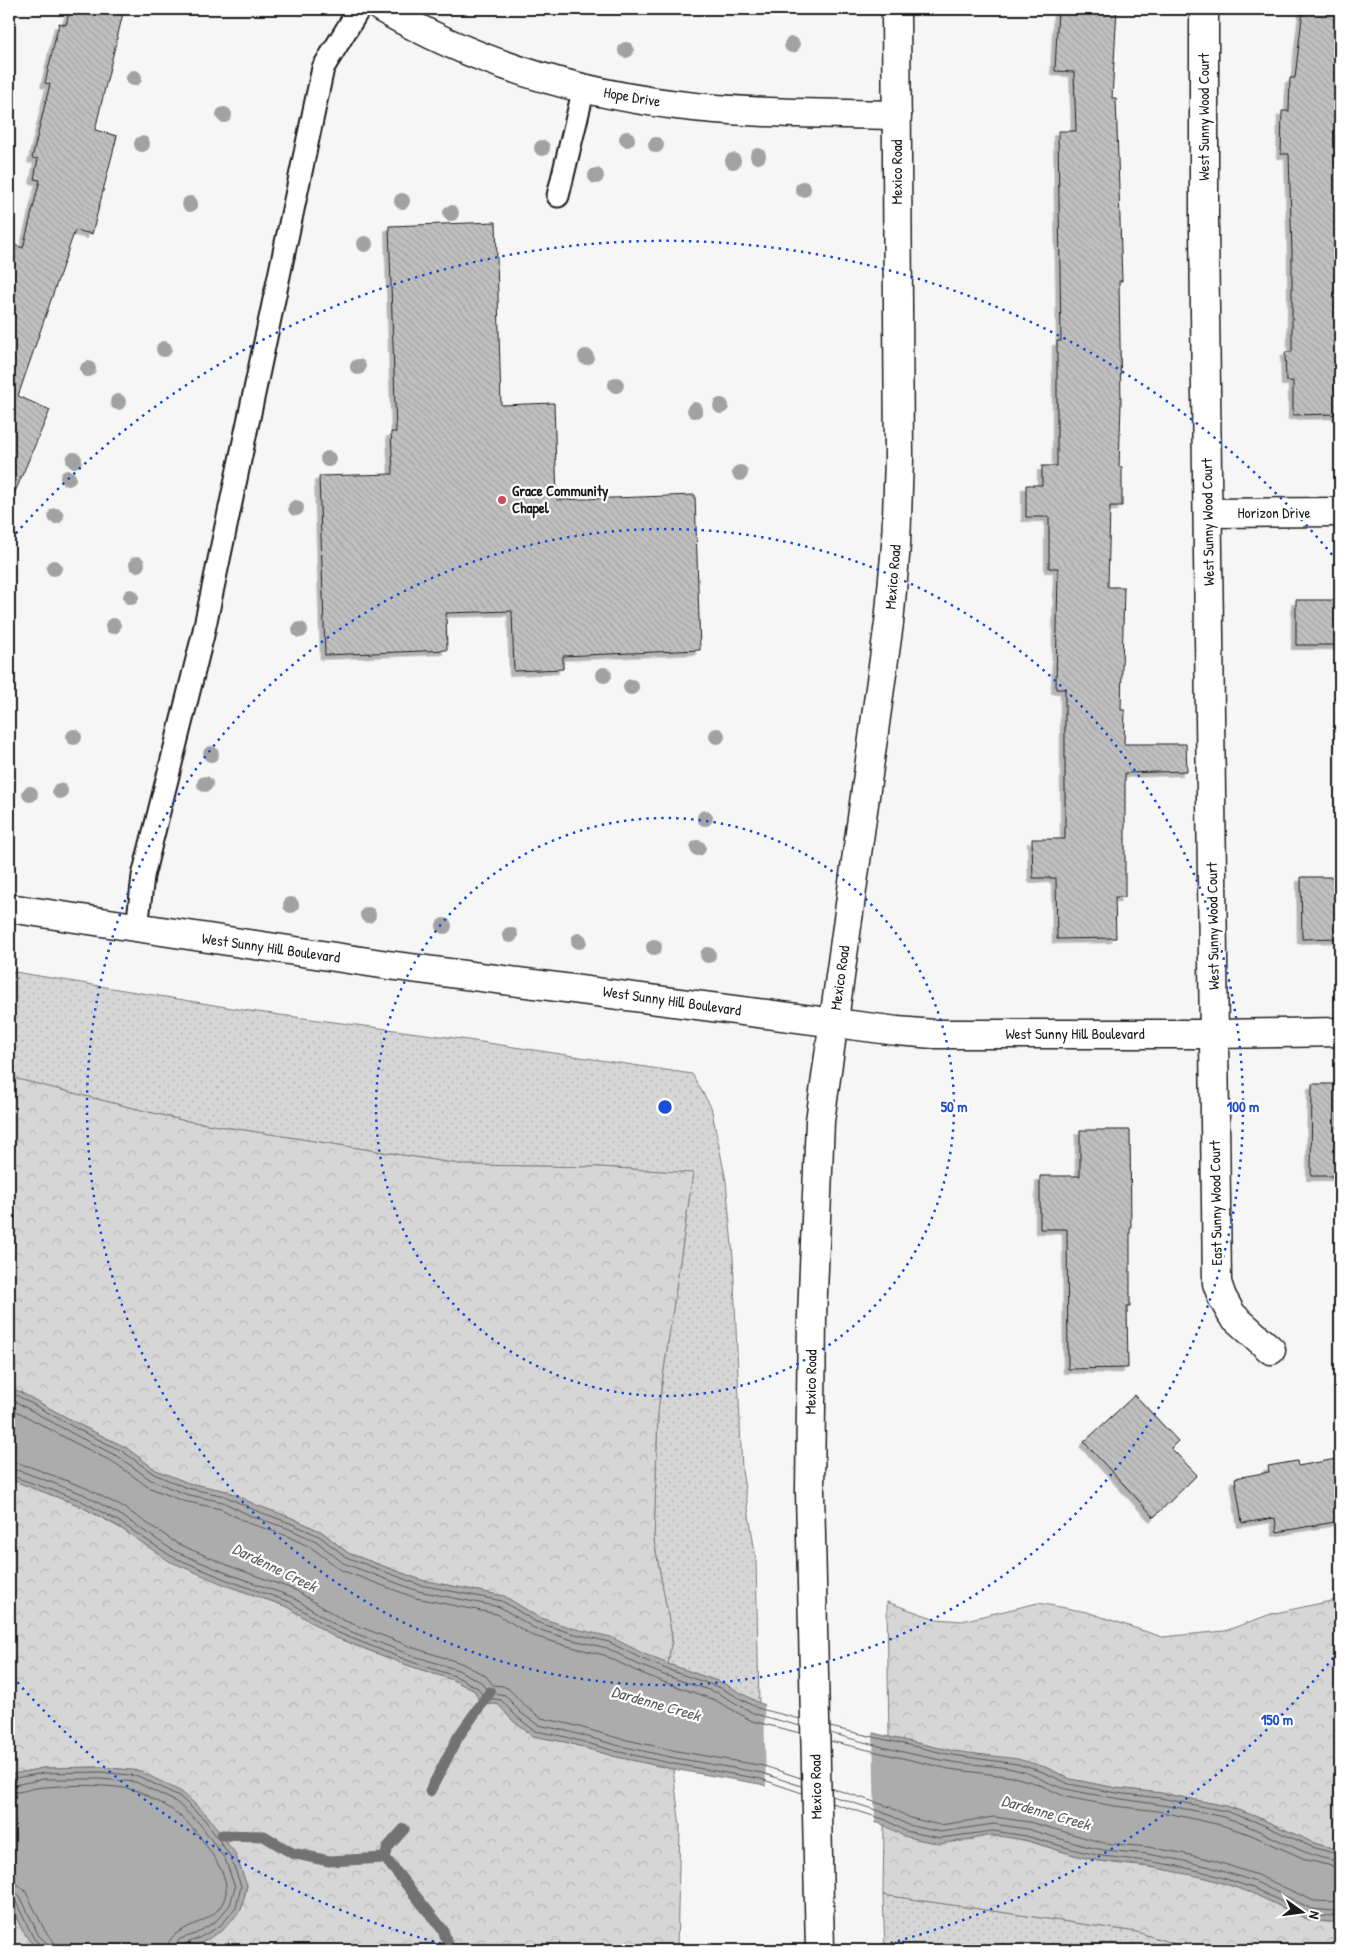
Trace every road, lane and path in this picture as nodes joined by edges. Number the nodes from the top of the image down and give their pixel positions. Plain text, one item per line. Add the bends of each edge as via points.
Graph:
1 (359, 9) edge
2 (383, 9) edge
3 (896, 9) edge
4 (1204, 9) edge
5 (584, 88) junction
6 (897, 115) junction
7 (558, 196) dead end
8 (1340, 512) edge
9 (1208, 513) junction
10 (9, 908) edge
11 (137, 928) junction
12 (834, 1024) junction
13 (1340, 1032) edge
14 (1214, 1034) junction
15 (1271, 1350) dead end
16 (820, 1950) edge

1 - 11 lane via 323,68 203,635 144,876
2 - 5 street, Hope Drive via 415,28 488,59 536,77
3 - 6 street, Mexico Road
4 - 9 street, West Sunny Wood Court
5 - 6 street, Hope Drive via 678,106
5 - 7 lane
6 - 12 street, Mexico Road via 899,459 896,545 889,623
8 - 9 street, Horizon Drive
9 - 14 street, West Sunny Wood Court
10 - 11 street, West Sunny Hill Boulevard
11 - 12 street, West Sunny Hill Boulevard
12 - 14 street, West Sunny Hill Boulevard via 934,1034
12 - 16 street, Mexico Road via 820,1121 812,1317 810,1491
13 - 14 street, West Sunny Hill Boulevard
14 - 15 street, East Sunny Wood Court via 1217,1283 1232,1315

